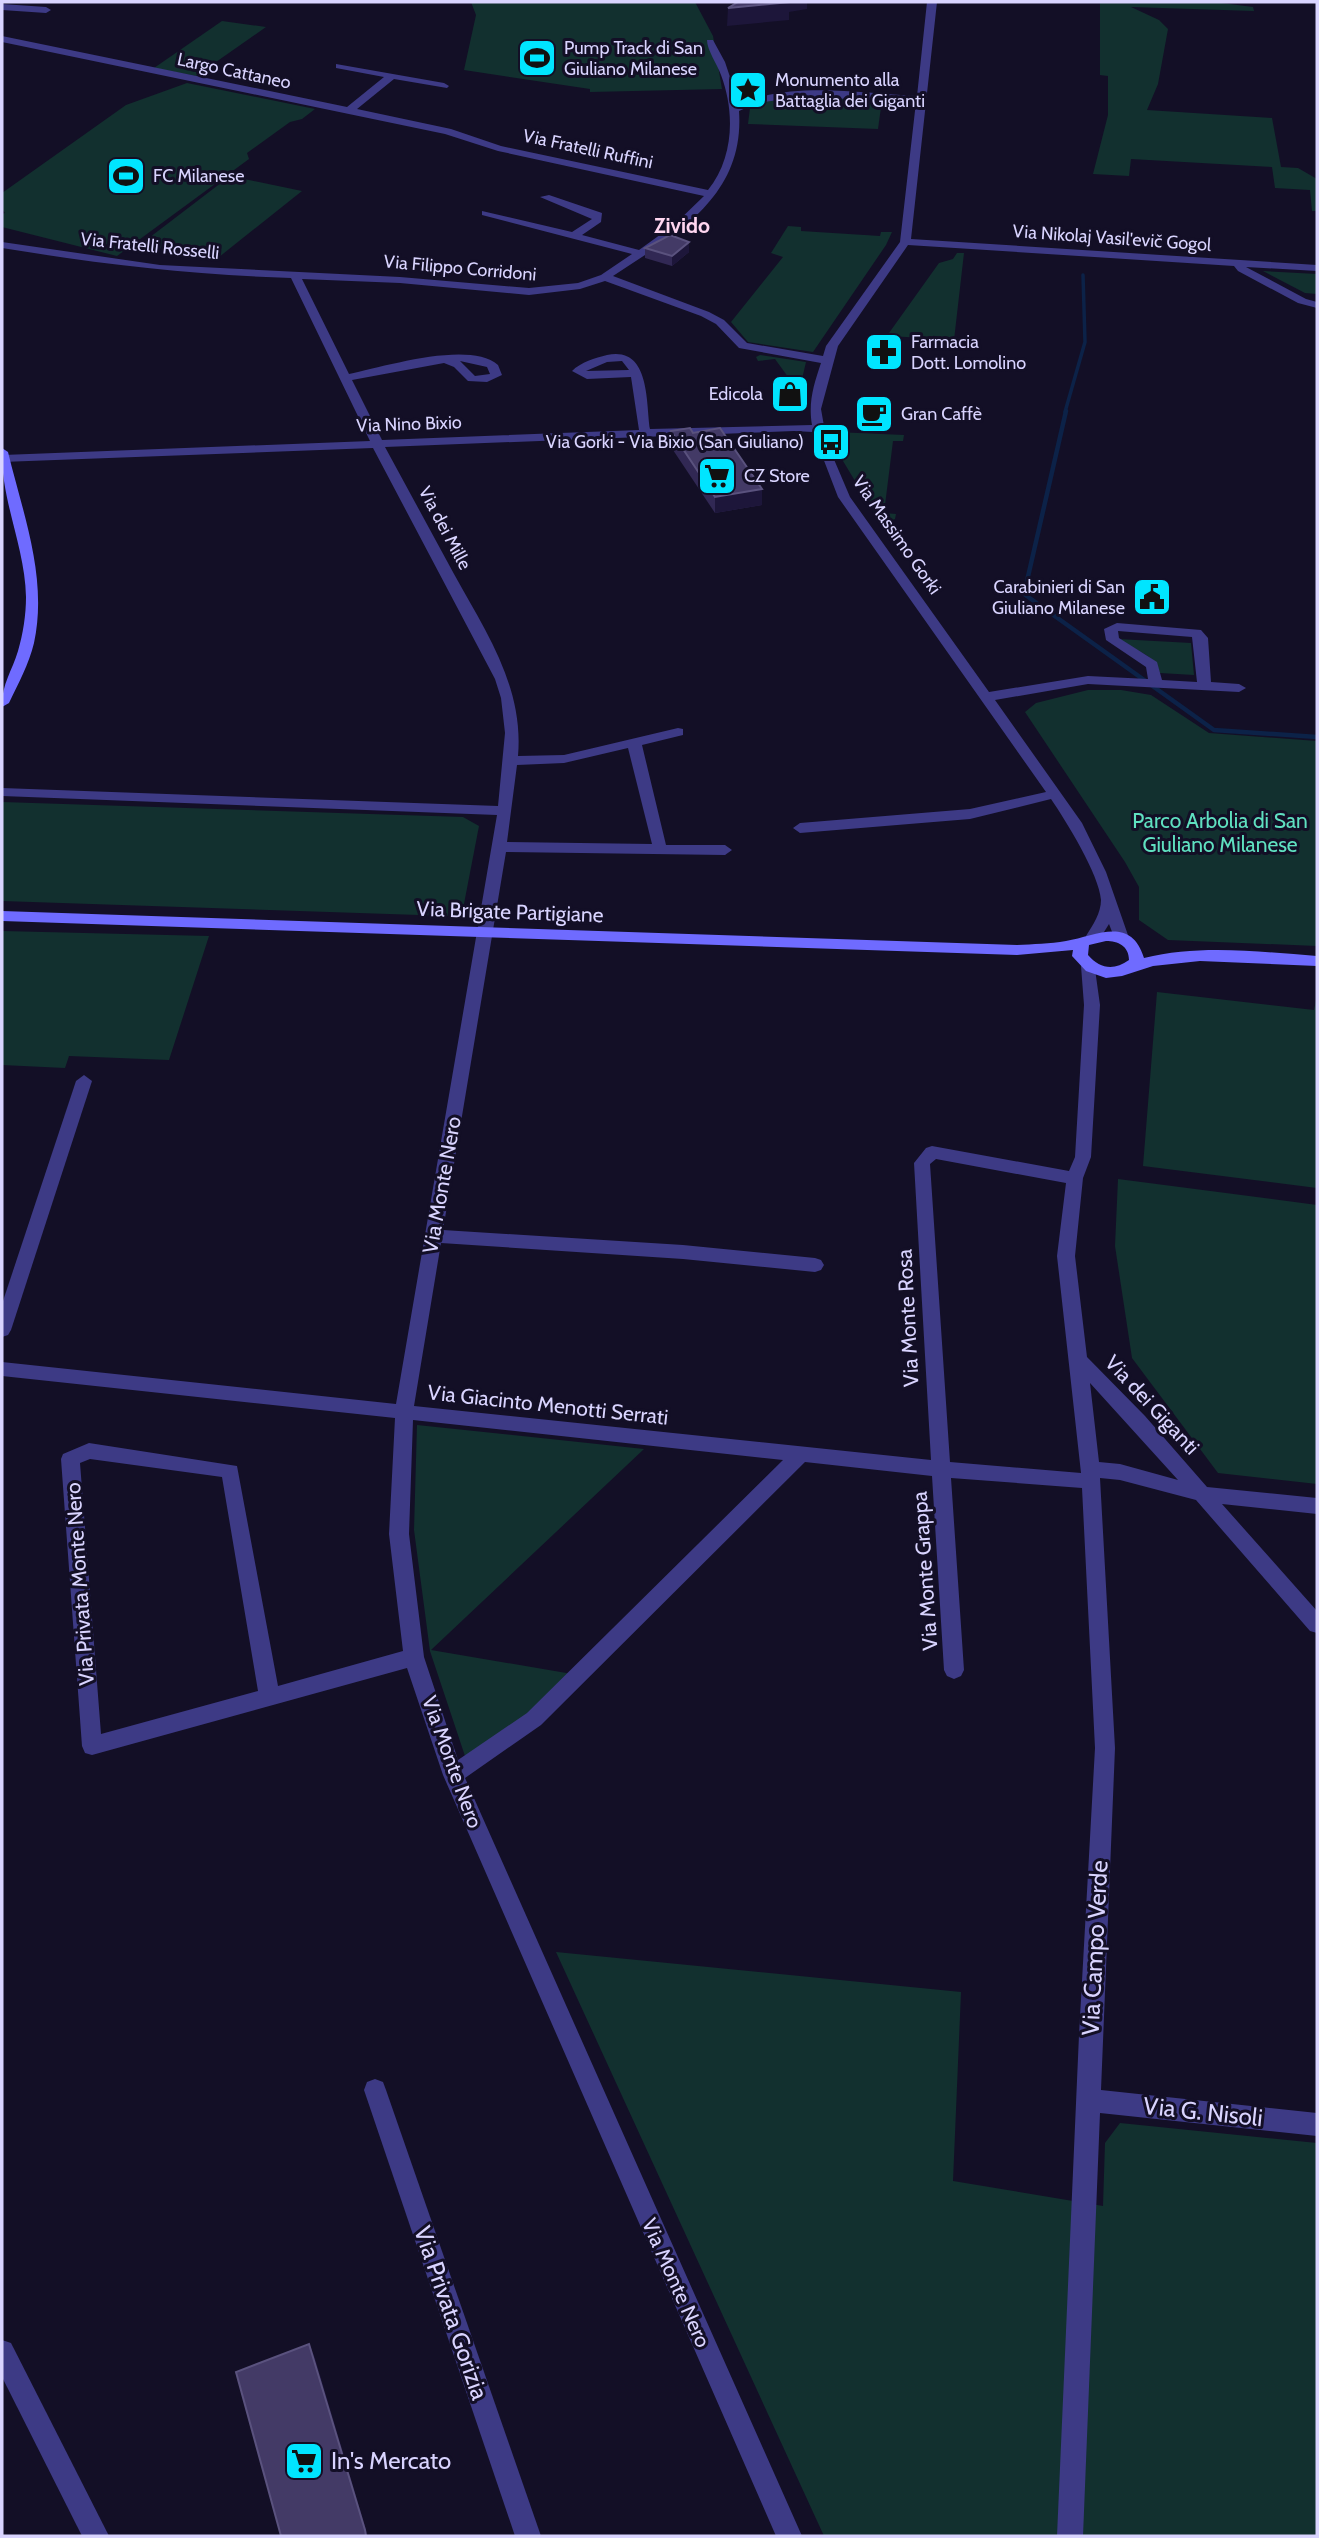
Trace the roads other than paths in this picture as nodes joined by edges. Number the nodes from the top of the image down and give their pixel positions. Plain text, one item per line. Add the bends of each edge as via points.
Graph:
1 (932, 2) edge
2 (2, 7) edge
3 (46, 10) dead end
4 (2, 39) edge
5 (710, 42) dead end
6 (339, 66) dead end
7 (392, 76) junction
8 (444, 86) dead end
9 (921, 99) junction
10 (735, 109) junction
11 (349, 111) junction
12 (460, 134) joint
13 (711, 194) junction
14 (545, 197) dead end
15 (486, 213) dead end
16 (573, 236) junction
17 (905, 242) junction
18 (2, 245) edge
19 (639, 253) junction
20 (1237, 263) junction
21 (1317, 268) edge
22 (295, 275) junction
23 (605, 277) junction
24 (1317, 305) edge
25 (445, 359) dead end
26 (826, 360) junction
27 (636, 373) dead end
28 (345, 378) junction
29 (817, 429) junction
30 (645, 433) junction
31 (377, 443) junction
32 (3, 456) edge
33 (1156, 683) junction
34 (1204, 686) junction
35 (1239, 688) dead end
36 (986, 697) junction
37 (2, 703) edge
38 (678, 732) dead end
39 (634, 742) junction
40 (510, 761) junction
41 (2, 792) edge
42 (1055, 794) junction
43 (505, 811) junction
44 (800, 828) dead end
45 (499, 847) junction
46 (660, 849) junction
47 (725, 850) dead end
48 (1108, 900) junction
49 (2, 916) edge
50 (485, 933) junction
51 (1088, 940) junction
52 (1127, 943) junction
53 (1017, 950) junction
54 (1202, 957) junction
55 (1317, 961) edge
56 (1086, 964) junction
57 (1131, 966) junction
58 (1111, 973) junction
59 (1092, 1005) junction
60 (84, 1082) dead end
61 (1075, 1178) junction
62 (433, 1236) junction
63 (815, 1265) dead end
64 (2, 1330) edge
65 (1080, 1361) junction
66 (2, 1369) edge
67 (404, 1412) junction
68 (800, 1455) junction
69 (1176, 1465) junction
70 (940, 1469) junction
71 (1120, 1472) junction
72 (1089, 1475) junction
73 (1202, 1494) junction
74 (1317, 1506) edge
75 (1317, 1625) edge
76 (414, 1657) junction
77 (954, 1670) dead end
78 (269, 1695) junction
79 (453, 1775) junction
80 (375, 2090) dead end
81 (1090, 2100) junction
82 (1317, 2125) edge
83 (2, 2352) edge
84 (96, 2536) edge
85 (528, 2536) edge
86 (789, 2536) edge
87 (1070, 2536) edge

1 - 9 street, Via Massimo Gorki
2 - 3 street
4 - 11 street, Largo Cattaneo
5 - 10 street via 733,90
6 - 7 street
7 - 8 street
7 - 11 street
9 - 10 street via 783,94
9 - 17 street, Via Massimo Gorki
10 - 13 street, Via Filippo Corridoni via 731,152
11 - 12 street, Largo Cattaneo
12 - 13 street, Via Fratelli Ruffini via 502,149
13 - 19 street, Via Filippo Corridoni
14 - 16 street via 597,214 597,220
15 - 16 street
16 - 19 street
17 - 20 street, Via Nikolaj Vasil'evič Gogol
17 - 26 street, Via Massimo Gorki
18 - 22 street, Via Fratelli Rosselli via 150,267
19 - 23 street, Via Filippo Corridoni
20 - 21 street, Via Nikolaj Vasil'evič Gogol
20 - 24 street
22 - 23 street, Via Filippo Corridoni via 412,280 540,293
22 - 28 street, Via dei Mille
23 - 26 street via 705,314 743,346
25 - 28 street
26 - 29 street, Via Massimo Gorki via 815,410
27 - 30 street
28 - 31 street, Via dei Mille
29 - 30 street, Via Nino Bixio
29 - 36 street, Via Massimo Gorki via 844,497
30 - 31 street, Via Nino Bixio
31 - 32 street, Via Nino Bixio
31 - 40 street, Via dei Mille via 501,675 512,718
32 - 37 street via 33,595 29,636
33 - 34 street
33 - 34 street via 1152,665 1113,640 1111,629 1196,634
33 - 36 street via 1068,681
34 - 35 street
36 - 42 street, Via Massimo Gorki
38 - 39 street
39 - 40 street via 564,760
39 - 46 street
40 - 43 street, Via dei Mille
41 - 43 street
42 - 44 street via 970,814
42 - 48 street, Via Massimo Gorki via 1091,854
43 - 45 street, Via dei Mille
45 - 46 street
45 - 50 street, Via dei Mille
46 - 47 street
48 - 51 street via 1105,918
48 - 52 street, Via Massimo Gorki
49 - 50 street, Via Brigate Partigiane
50 - 53 street, Via Brigate Partigiane
50 - 62 street, Via Monte Nero
51 - 52 street, Via Brigate Partigiane
51 - 53 street, Via Brigate Partigiane via 1059,948
51 - 56 street via 1080,956
52 - 54 street
52 - 57 street via 1137,956
53 - 56 street, Via Brigate Partigiane
54 - 55 street
54 - 57 street
56 - 58 street, Via Brigate Partigiane
56 - 59 street, Via dei Giganti
57 - 58 street
58 - 59 street, Via dei Giganti
59 - 61 street, Via dei Giganti via 1083,1157
60 - 64 street
61 - 65 street, Via dei Giganti via 1066,1256
61 - 70 street, Via Monte Rosa via 932,1152 922,1163
62 - 63 street
62 - 67 street, Via Monte Nero
65 - 69 street, Via dei Giganti
65 - 72 street, Via Campo Verde
66 - 67 street, Via Giacinto Menotti Serrati
67 - 68 street, Via Giacinto Menotti Serrati
67 - 76 street, Via Monte Nero via 400,1534
68 - 70 street, Via Giacinto Menotti Serrati
68 - 79 street via 534,1719
69 - 71 street, Via Giacinto Menotti Serrati
69 - 73 street, Via dei Giganti
70 - 72 street, Via Giacinto Menotti Serrati
70 - 77 street, Via Monte Grappa
71 - 72 street, Via Giacinto Menotti Serrati
71 - 73 street, Via Giacinto Menotti Serrati
72 - 81 street, Via Campo Verde via 1105,1748
73 - 74 street, Via Giacinto Menotti Serrati
73 - 75 street, Via dei Giganti
76 - 78 street, Via Privata Monte Nero
76 - 79 street, Via Monte Nero
78 - 78 street, Via Privata Monte Nero via 230,1471 89,1451 70,1459 92,1746
79 - 86 street, Via Monte Nero
80 - 85 street, Via Privata Gorizia
81 - 82 street, Via G. Nisoli
81 - 87 street, Via Campo Verde
83 - 84 street

